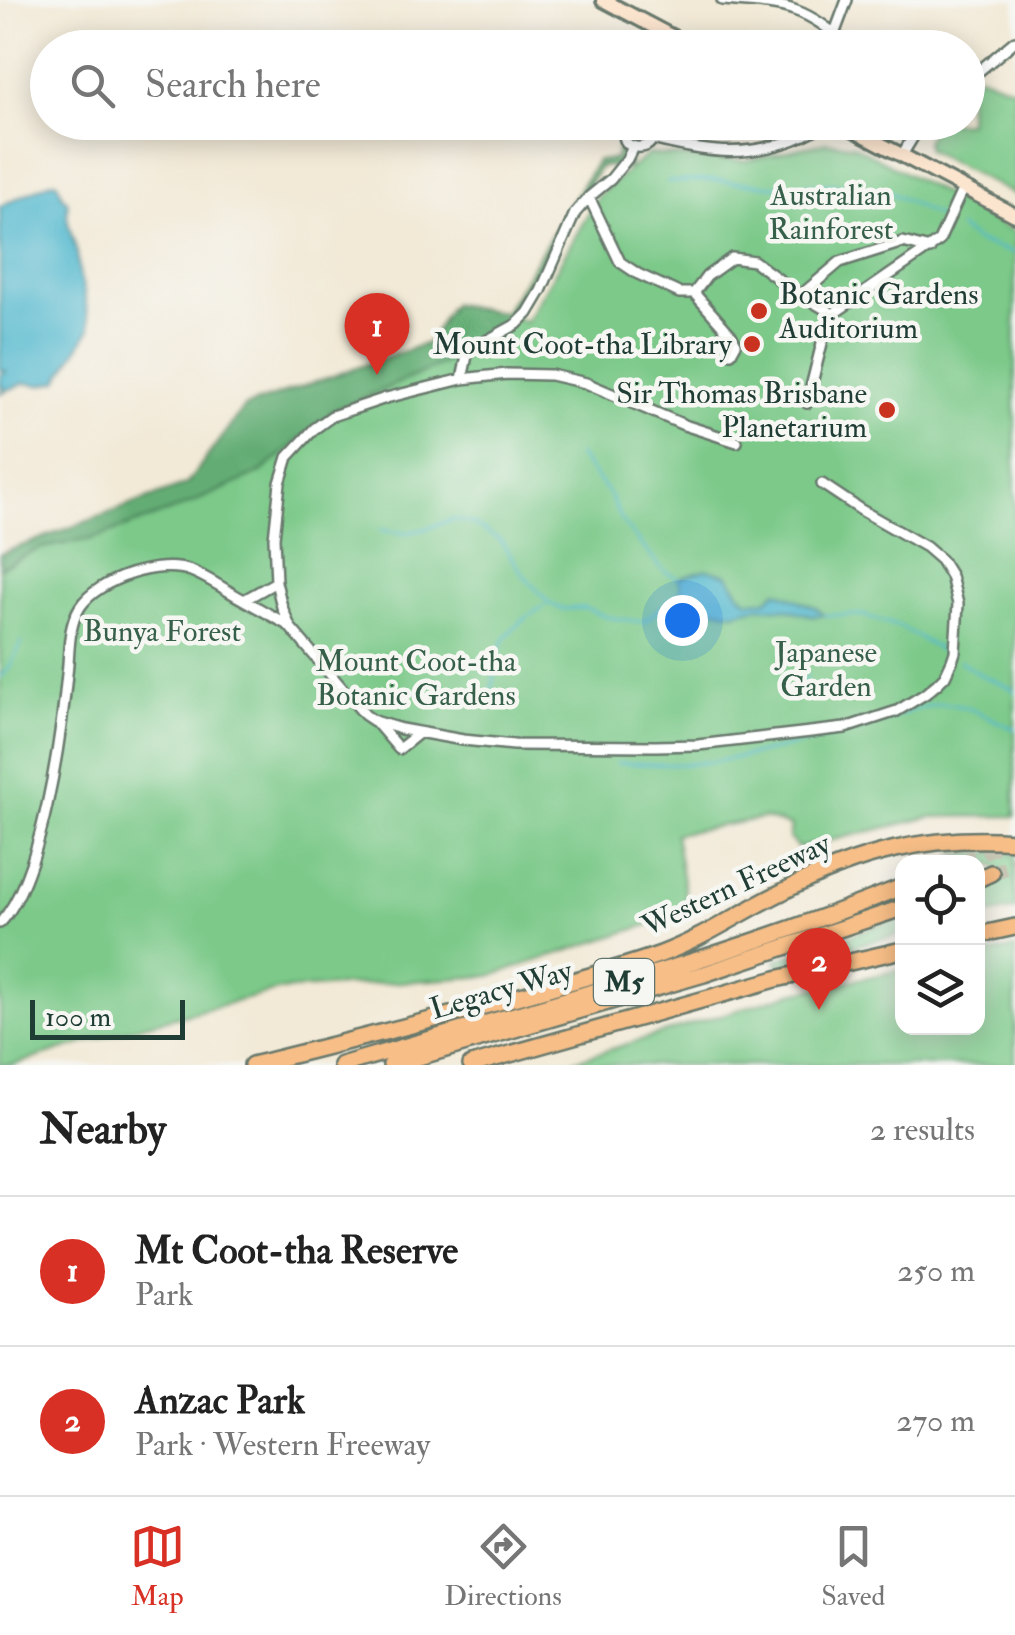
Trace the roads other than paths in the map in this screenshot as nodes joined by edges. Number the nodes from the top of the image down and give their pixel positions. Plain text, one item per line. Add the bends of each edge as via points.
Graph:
1 (603, 0) edge
2 (722, 0) edge
3 (847, 0) edge
4 (660, 30) edge
5 (832, 30) edge
6 (836, 30) edge
7 (1015, 41) edge
8 (985, 66) edge
9 (627, 140) edge
10 (651, 140) edge
11 (657, 140) edge
12 (790, 140) edge
13 (873, 140) edge
14 (911, 140) edge
15 (633, 147) junction
16 (902, 155) junction
17 (963, 188) junction
18 (589, 197) junction
19 (1015, 215) edge
20 (930, 249) junction
21 (694, 293) junction
22 (801, 295) junction
23 (832, 314) junction
24 (731, 354) dead end
25 (462, 380) junction
26 (807, 402) dead end
27 (737, 442) dead end
28 (822, 484) dead end
29 (276, 582) junction
30 (244, 600) junction
31 (290, 627) junction
32 (374, 721) junction
33 (418, 733) junction
34 (1015, 840) edge
35 (895, 890) edge
36 (895, 910) edge
37 (0, 923) edge
38 (1015, 928) edge
39 (985, 934) edge
40 (895, 952) edge
41 (252, 1065) edge
42 (342, 1065) edge
43 (390, 1065) edge
44 (472, 1065) edge

1 - 4 main road
2 - 5 street via 793,8
3 - 6 street
7 - 8 street
9 - 15 street
10 - 15 street
11 - 12 street via 712,152 751,152
13 - 16 main road
14 - 16 street
15 - 18 street
16 - 17 main road
17 - 19 main road
17 - 20 street
18 - 21 street via 620,262 679,293
18 - 25 street via 575,212 528,313 468,352
20 - 22 street via 903,242 840,262
20 - 23 street
21 - 22 street via 732,258 754,262
21 - 24 street via 731,335
22 - 23 street
23 - 26 street
25 - 27 street via 551,374
25 - 29 street via 332,416 304,439 288,457 280,483
28 - 33 street via 926,547 950,576 958,604 955,652 945,676 925,694 844,728 698,745 514,745
29 - 30 street
29 - 31 street
30 - 31 street
30 - 37 street via 189,570 167,567 121,578 80,606 37,846
31 - 32 street
32 - 33 street
32 - 33 street via 399,749
34 - 41 highway, Western Freeway / M5 via 888,849 782,891 661,954 432,1022
35 - 42 highway, Legacy Way / M5 via 705,958
36 - 43 highway, Legacy Way / M5
38 - 39 highway
40 - 44 highway, M5

